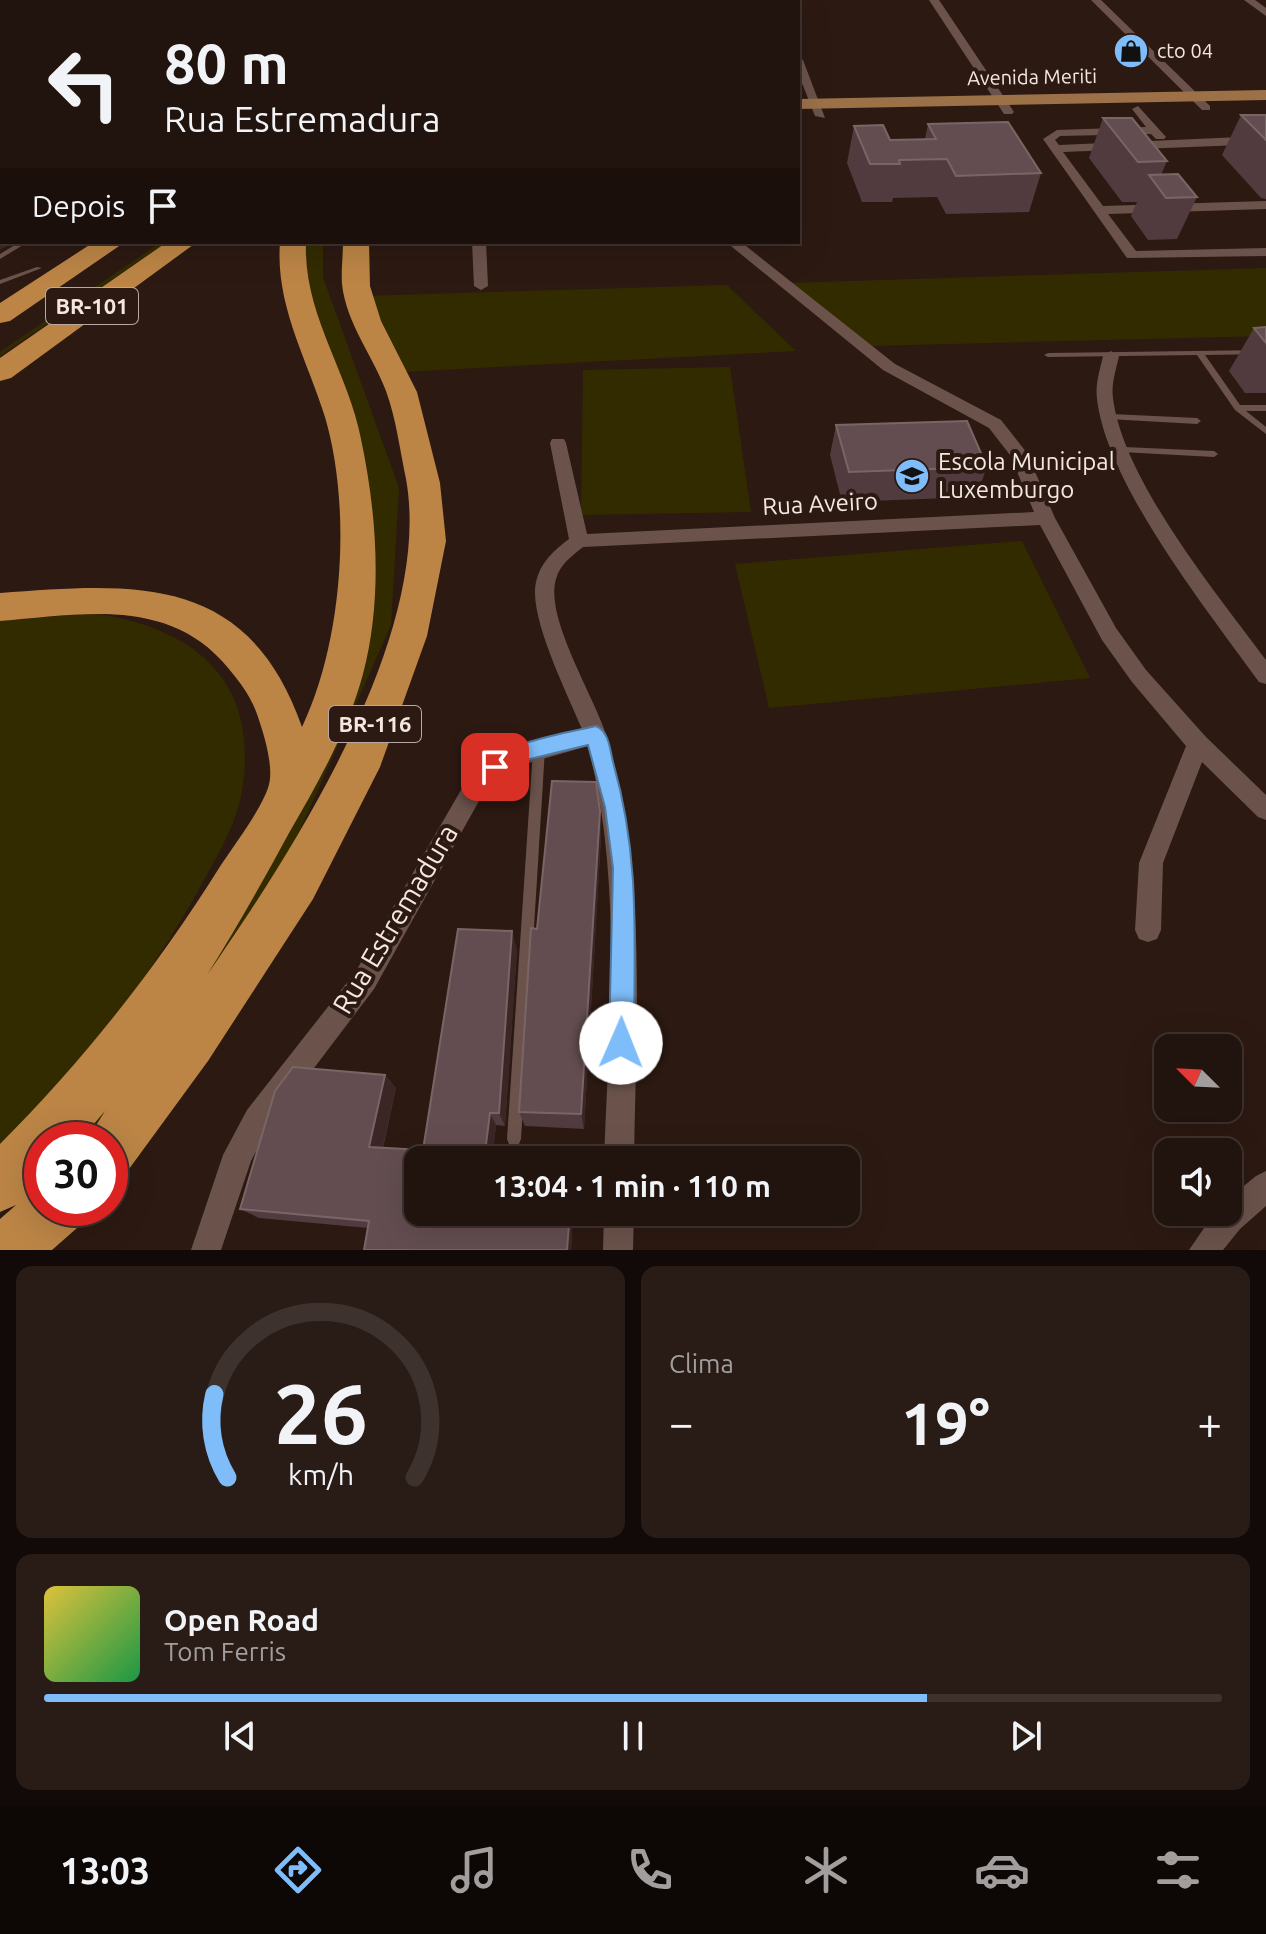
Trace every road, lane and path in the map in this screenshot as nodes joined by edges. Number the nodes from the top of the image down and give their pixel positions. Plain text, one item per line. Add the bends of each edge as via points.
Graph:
1 (934, 0) edge
2 (1096, 0) edge
3 (1249, 0) edge
4 (1266, 13) edge
5 (800, 67) edge
6 (1266, 95) edge
7 (1200, 102) junction
8 (1004, 105) junction
9 (1266, 107) edge
10 (811, 108) edge
11 (1138, 109) junction
12 (1155, 130) junction
13 (1166, 144) junction
14 (1266, 147) edge
15 (1055, 149) junction
16 (1266, 205) edge
17 (1099, 210) junction
18 (22, 244) edge
19 (77, 244) edge
20 (109, 244) edge
21 (153, 244) edge
22 (181, 244) edge
23 (293, 244) edge
24 (356, 244) edge
25 (479, 244) edge
26 (735, 244) edge
27 (1266, 252) edge
28 (0, 257) edge
29 (39, 268) junction
30 (0, 282) edge
31 (481, 286) dead end
32 (0, 292) edge
33 (0, 315) edge
34 (0, 348) edge
35 (1266, 352) edge
36 (1200, 354) junction
37 (1048, 355) dead end
38 (1111, 356) junction
39 (0, 372) edge
40 (1238, 408) junction
41 (1266, 408) edge
42 (1111, 417) junction
43 (1197, 421) dead end
44 (1266, 431) edge
45 (558, 443) dead end
46 (1124, 450) junction
47 (1214, 454) dead end
48 (1046, 518) junction
49 (588, 540) junction
50 (0, 607) edge
51 (1266, 676) edge
52 (596, 735) junction
53 (1198, 744) junction
54 (539, 749) junction
55 (291, 789) junction
56 (1266, 810) edge
57 (1148, 930) dead end
58 (58, 1122) edge
59 (128, 1126) edge
60 (514, 1139) dead end
61 (619, 1146) edge
62 (24, 1159) edge
63 (0, 1184) edge
64 (1266, 1186) edge
65 (36, 1226) edge
66 (49, 1226) edge
67 (619, 1226) edge
68 (8, 1250) edge
69 (29, 1250) edge
70 (206, 1250) edge
71 (618, 1250) edge
72 (1204, 1250) edge

1 - 8 street
2 - 7 street
3 - 4 street
5 - 10 street
6 - 7 main road, Avenida Meriti
7 - 8 main road, Avenida Meriti
7 - 9 main road, Avenida Meriti
7 - 11 main road, Avenida Meriti
8 - 10 main road, Avenida Meriti
8 - 10 main road, Avenida Meriti via 868,120
8 - 11 main road, Avenida Meriti
11 - 12 street
12 - 13 street
12 - 15 street via 1057,133 1049,139
13 - 14 street via 1241,141
13 - 15 street
15 - 17 street
16 - 17 street
17 - 27 street via 1132,255
18 - 28 lane
19 - 29 highway, BR-101
20 - 33 highway, BR-101
21 - 34 highway, BR-101
22 - 39 highway, BR-101
23 - 55 highway via 293,280 341,420 358,544 342,675
24 - 59 highway, BR-116 via 356,286 402,392 423,483 428,541 408,636 359,767 297,883
25 - 31 street
26 - 48 street via 889,367 995,424 1018,453
29 - 30 lane
29 - 32 highway, BR-101
35 - 36 lane
36 - 38 lane
36 - 40 lane
37 - 38 lane
38 - 42 street via 1104,387
40 - 41 lane
40 - 44 lane
42 - 43 lane
42 - 46 street
45 - 49 street
46 - 47 lane
46 - 51 street via 1152,510
48 - 49 street, Rua Aveiro
48 - 53 street via 1109,634
49 - 52 street via 551,564 544,610
50 - 55 highway via 137,601 170,609 214,631 239,650 264,688 284,734
52 - 54 street, Rua Estremadura
52 - 61 street via 624,868
53 - 56 street
53 - 57 street via 1151,863
54 - 60 lane
54 - 70 street, Rua Estremadura via 495,767 461,806 365,980 257,1120 238,1155
55 - 58 highway via 192,959 118,1057
62 - 63 highway
64 - 72 street via 1229,1218
65 - 68 highway
66 - 69 highway
67 - 71 street

